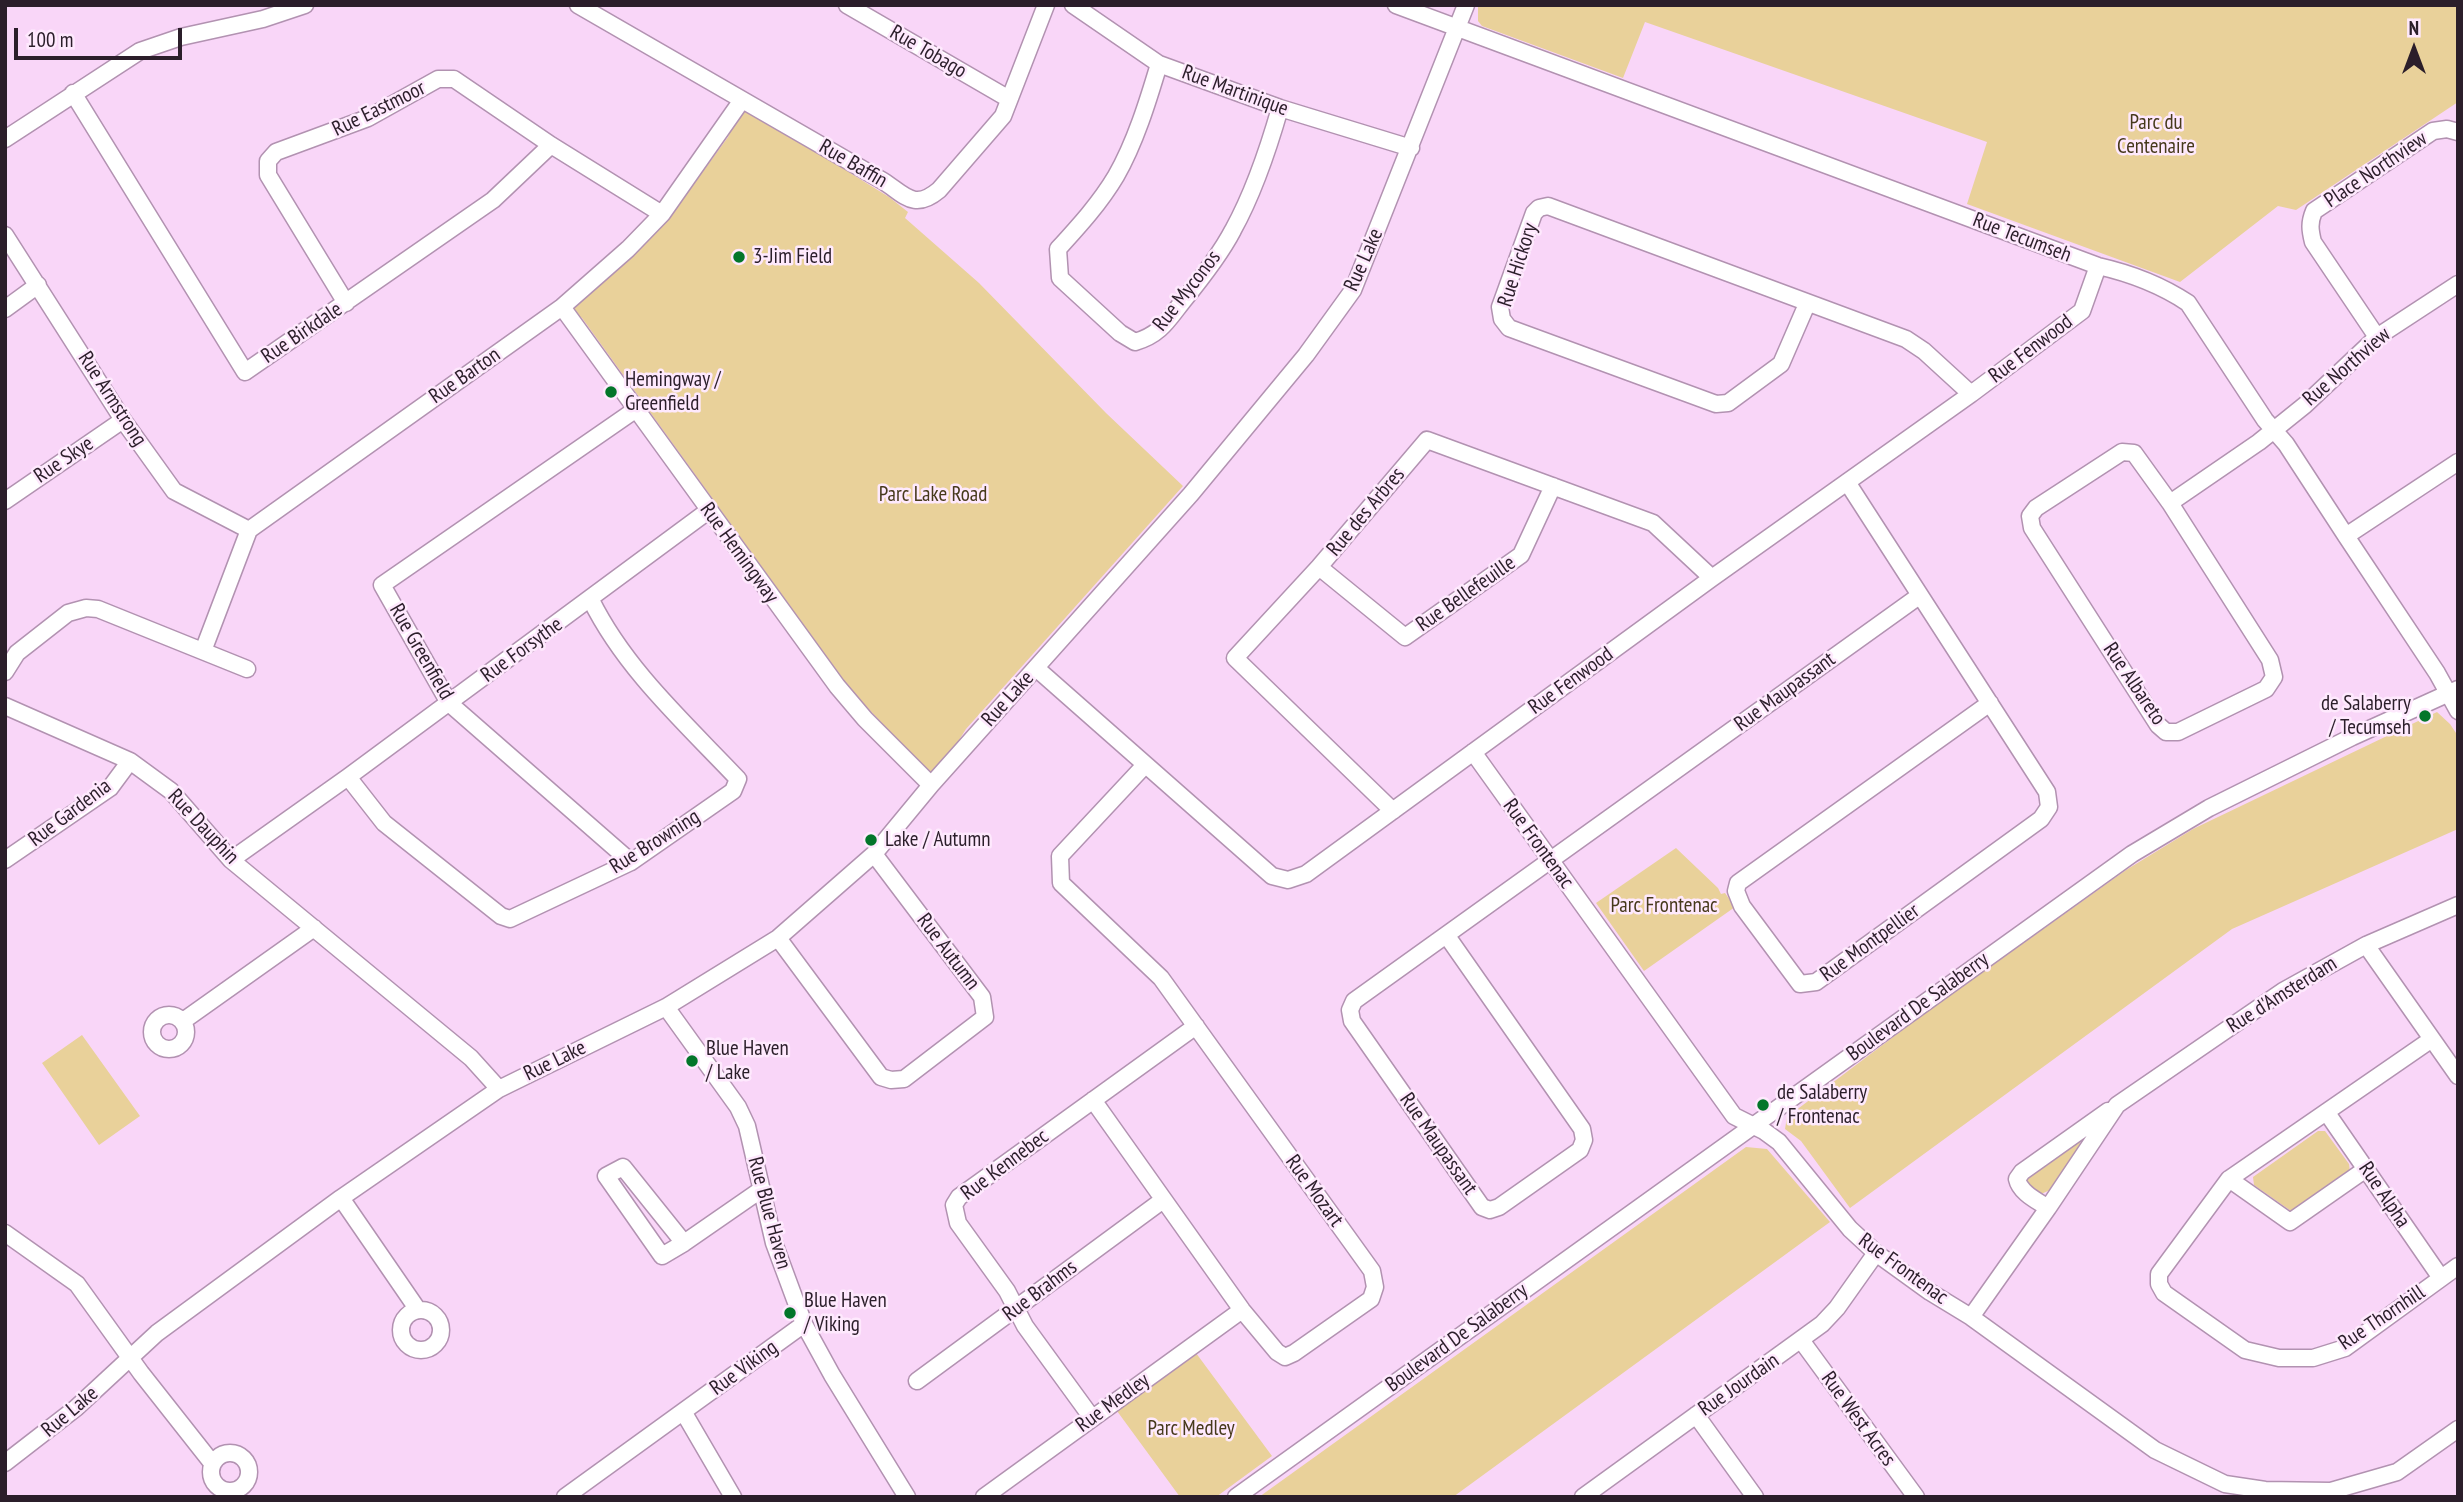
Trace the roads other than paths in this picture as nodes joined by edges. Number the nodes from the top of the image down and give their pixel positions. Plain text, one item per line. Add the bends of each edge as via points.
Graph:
1 (305, 5) edge
2 (578, 5) edge
3 (848, 5) edge
4 (1046, 5) edge
5 (1073, 5) edge
6 (1396, 5) edge
7 (1466, 5) edge
8 (1456, 27) junction
9 (1159, 64) junction
10 (73, 93) junction
11 (1009, 99) junction
12 (742, 100) junction
13 (1280, 108) junction
14 (2458, 132) edge
15 (5, 139) edge
16 (551, 145) junction
17 (1410, 148) junction
18 (662, 215) junction
19 (5, 236) edge
20 (2098, 266) junction
21 (2458, 284) edge
22 (38, 285) junction
23 (346, 303) junction
24 (1807, 304) junction
25 (562, 307) junction
26 (5, 309) edge
27 (2377, 337) junction
28 (1971, 394) junction
29 (635, 410) junction
30 (123, 420) junction
31 (2274, 431) junction
32 (2458, 462) edge
33 (1847, 482) junction
34 (1553, 486) junction
35 (5, 501) edge
36 (2170, 503) junction
37 (708, 511) junction
38 (249, 530) junction
39 (2346, 536) junction
40 (1319, 567) junction
41 (1712, 578) junction
42 (1919, 596) junction
43 (591, 600) junction
44 (202, 651) junction
45 (1036, 668) junction
46 (247, 669) dead end
47 (5, 672) edge
48 (2453, 691) edge
49 (1990, 703) junction
50 (449, 704) junction
51 (5, 706) edge
52 (2458, 711) edge
53 (1473, 752) junction
54 (130, 761) junction
55 (1145, 765) junction
56 (348, 777) junction
57 (931, 785) junction
58 (1393, 811) junction
59 (874, 854) junction
60 (5, 860) edge
61 (231, 860) junction
62 (1549, 860) junction
63 (631, 862) junction
64 (2458, 905) edge
65 (314, 928) junction
66 (1447, 936) junction
67 (778, 938) junction
68 (2366, 945) junction
69 (666, 1007) junction
70 (183, 1021) dead end
71 (1196, 1026) junction
72 (2432, 1039) junction
73 (2458, 1076) edge
74 (499, 1089) junction
75 (1093, 1100) junction
76 (2118, 1105) junction
77 (2327, 1113) junction
78 (1753, 1125) junction
79 (2366, 1169) junction
80 (2229, 1179) junction
81 (762, 1189) junction
82 (341, 1198) junction
83 (1163, 1200) junction
84 (2048, 1208) junction
85 (5, 1233) edge
86 (684, 1243) junction
87 (1876, 1253) junction
88 (2458, 1266) edge
89 (2441, 1278) junction
90 (1016, 1309) junction
91 (418, 1310) dead end
92 (1242, 1311) junction
93 (1971, 1317) junction
94 (804, 1324) junction
95 (1801, 1340) junction
96 (131, 1357) junction
97 (917, 1381) dead end
98 (684, 1413) junction
99 (1696, 1415) junction
100 (1092, 1418) junction
101 (2458, 1429) edge
102 (5, 1463) edge
103 (212, 1463) dead end
104 (2265, 1493) edge
105 (1590, 1495) edge
106 (565, 1497) edge
107 (733, 1497) edge
108 (907, 1497) edge
109 (984, 1497) edge
110 (1236, 1497) edge
111 (1755, 1497) edge
112 (1916, 1497) edge

1 - 10 street via 140,51
2 - 12 street, Rue Baffin
3 - 11 street, Rue Tobago
4 - 11 street, Rue Baffin
5 - 9 street, Rue Martinique
6 - 8 street, Rue Tecumseh
7 - 8 street, Rue Lake
8 - 17 street, Rue Lake
8 - 20 street, Rue Tecumseh
9 - 13 street, Rue Martinique
9 - 13 street, Rue Myconos via 1116,175 1058,249 1060,278 1135,342 1160,330 1233,231 1260,173
10 - 15 street
10 - 23 street, Rue Birkdale via 245,372
11 - 12 street, Rue Baffin via 1003,116 939,190 917,202
12 - 18 street, Rue Barton
13 - 17 street, Rue Martinique
14 - 27 street, Place Northview via 2433,131 2315,211 2311,219 2313,242
16 - 18 street, Rue Eastmoor
16 - 23 street, Rue Birkdale via 493,200
16 - 23 street, Rue Eastmoor via 454,79 439,79 368,118 276,152 268,161 268,175
17 - 45 street, Rue Lake via 1353,290 1306,355 1191,494
18 - 25 street, Rue Barton
19 - 22 street, Rue Armstrong
20 - 28 street, Rue Fenwood via 2082,311
20 - 31 street, Rue Tecumseh via 2173,293 2188,303
21 - 27 street, Rue Northview
22 - 26 street
22 - 30 street, Rue Armstrong
24 - 24 street, Rue Hickory via 1548,206 1534,213 1500,307 1509,328 1716,404 1728,402 1781,364
24 - 28 street, Rue Hickory via 1906,339
25 - 29 street, Rue Hemingway
25 - 38 street, Rue Barton
27 - 31 street, Rue Northview
28 - 33 street, Rue Fenwood
29 - 37 street, Rue Hemingway
29 - 50 street, Rue Greenfield via 382,585
30 - 35 street, Rue Skye
30 - 38 street, Rue Armstrong via 174,491
31 - 36 street
31 - 39 street, Rue Tecumseh
32 - 39 street
33 - 41 street, Rue Fenwood
33 - 42 street, Rue Montpellier
34 - 40 street, Rue des Arbres via 1427,440
34 - 40 street, Rue Bellefeuille via 1521,555 1405,637
34 - 41 street, Rue des Arbres via 1653,523
36 - 36 street, Rue Albareto via 2134,453 2122,452 2030,516 2032,528 2158,725 2166,732 2178,732 2266,689 2274,677 2270,660
37 - 43 street, Rue Forsythe
37 - 57 street, Rue Hemingway via 842,693
38 - 44 street
39 - 48 street, Rue Tecumseh
40 - 58 street, Rue des Arbres via 1235,658
41 - 53 street, Rue Fenwood
42 - 49 street, Rue Montpellier
42 - 62 street, Rue Maupassant
43 - 50 street, Rue Forsythe
43 - 63 street, Rue Browning via 603,625 646,682 738,779 733,791
44 - 46 street
44 - 47 street via 86,608 68,613 17,653
45 - 55 street, Rue Fenwood
45 - 57 street, Rue Lake
48 - 52 street, Rue Tecumseh
48 - 78 street, Boulevard De Salaberry via 2342,741 2169,830
49 - 49 street, Rue Montpellier via 2047,792 2049,807 2041,819 1816,982 1800,984 1742,905 1738,883
50 - 56 street, Rue Forsythe
50 - 63 street, Rue Greenfield
51 - 54 street, Rue Dauphin
53 - 58 street, Rue Fenwood
53 - 62 street, Rue Frontenac
54 - 60 street, Rue Gardenia via 110,788
54 - 61 street, Rue Dauphin via 171,791
55 - 58 street, Rue Fenwood via 1272,876 1288,880 1306,874
55 - 71 street, Rue Mozart via 1060,856 1061,883 1161,978
56 - 61 street, Rue Forsythe
56 - 63 street, Rue Browning via 384,823 510,919
57 - 59 street, Rue Lake
59 - 67 street, Rue Lake
59 - 67 street, Rue Autumn via 982,997 985,1017 904,1079 881,1077
61 - 65 street, Rue Dauphin
62 - 66 street, Rue Maupassant
62 - 78 street, Rue Frontenac via 1734,1116
64 - 68 street, Rue d'Amsterdam
65 - 70 street
65 - 74 street, Rue Dauphin via 471,1058
66 - 66 street, Rue Maupassant via 1353,1001 1350,1010 1352,1021 1482,1207 1490,1210 1580,1150 1583,1129
67 - 69 street, Rue Lake
68 - 72 street
68 - 76 street, Rue d'Amsterdam via 2283,991
69 - 74 street, Rue Lake
69 - 81 street, Rue Blue Haven via 738,1107
71 - 75 street, Rue Kennebec
71 - 92 street, Rue Mozart via 1372,1271 1375,1287 1371,1299 1285,1357
72 - 73 street
72 - 77 street, Rue Thornhill
74 - 82 street, Rue Lake
75 - 83 street, Rue Mozart
75 - 90 street, Rue Kennebec via 959,1196 954,1205 958,1223
76 - 84 street, Rue d'Amsterdam
76 - 84 street, Rue d'Amsterdam via 2017,1179 2022,1190
77 - 79 street, Rue Alpha
77 - 80 street, Rue Thornhill
78 - 87 street, Rue Frontenac via 1779,1142 1850,1229
78 - 110 street, Boulevard De Salaberry
79 - 80 street via 2290,1222
79 - 89 street, Rue Alpha
80 - 89 street, Rue Thornhill via 2159,1274 2159,1284 2164,1293 2245,1350 2279,1359 2313,1357 2345,1348
81 - 86 street
81 - 94 street, Rue Blue Haven via 774,1243
82 - 91 street
82 - 96 street, Rue Lake
83 - 90 street, Rue Brahms
83 - 92 street, Rue Mozart
84 - 93 street, Rue d'Amsterdam
85 - 96 street via 73,1279
86 - 86 street via 623,1167 606,1175 662,1256
87 - 93 street, Rue Frontenac
87 - 95 street, Rue Jourdain via 1830,1316
88 - 89 street, Rue Thornhill
90 - 97 street, Rue Brahms
90 - 100 street, Rue Kennebec
92 - 100 street, Rue Medley
93 - 104 street, Rue Frontenac via 2155,1450 2225,1484
94 - 98 street, Rue Viking
94 - 108 street, Rue Blue Haven
95 - 99 street, Rue Jourdain
95 - 112 street, Rue West Acres
96 - 102 street, Rue Lake via 76,1408
96 - 103 street
98 - 106 street, Rue Viking
98 - 107 street
99 - 105 street, Rue Jourdain
99 - 111 street
100 - 109 street, Rue Medley
101 - 104 street, Rue Frontenac via 2397,1472 2331,1491

